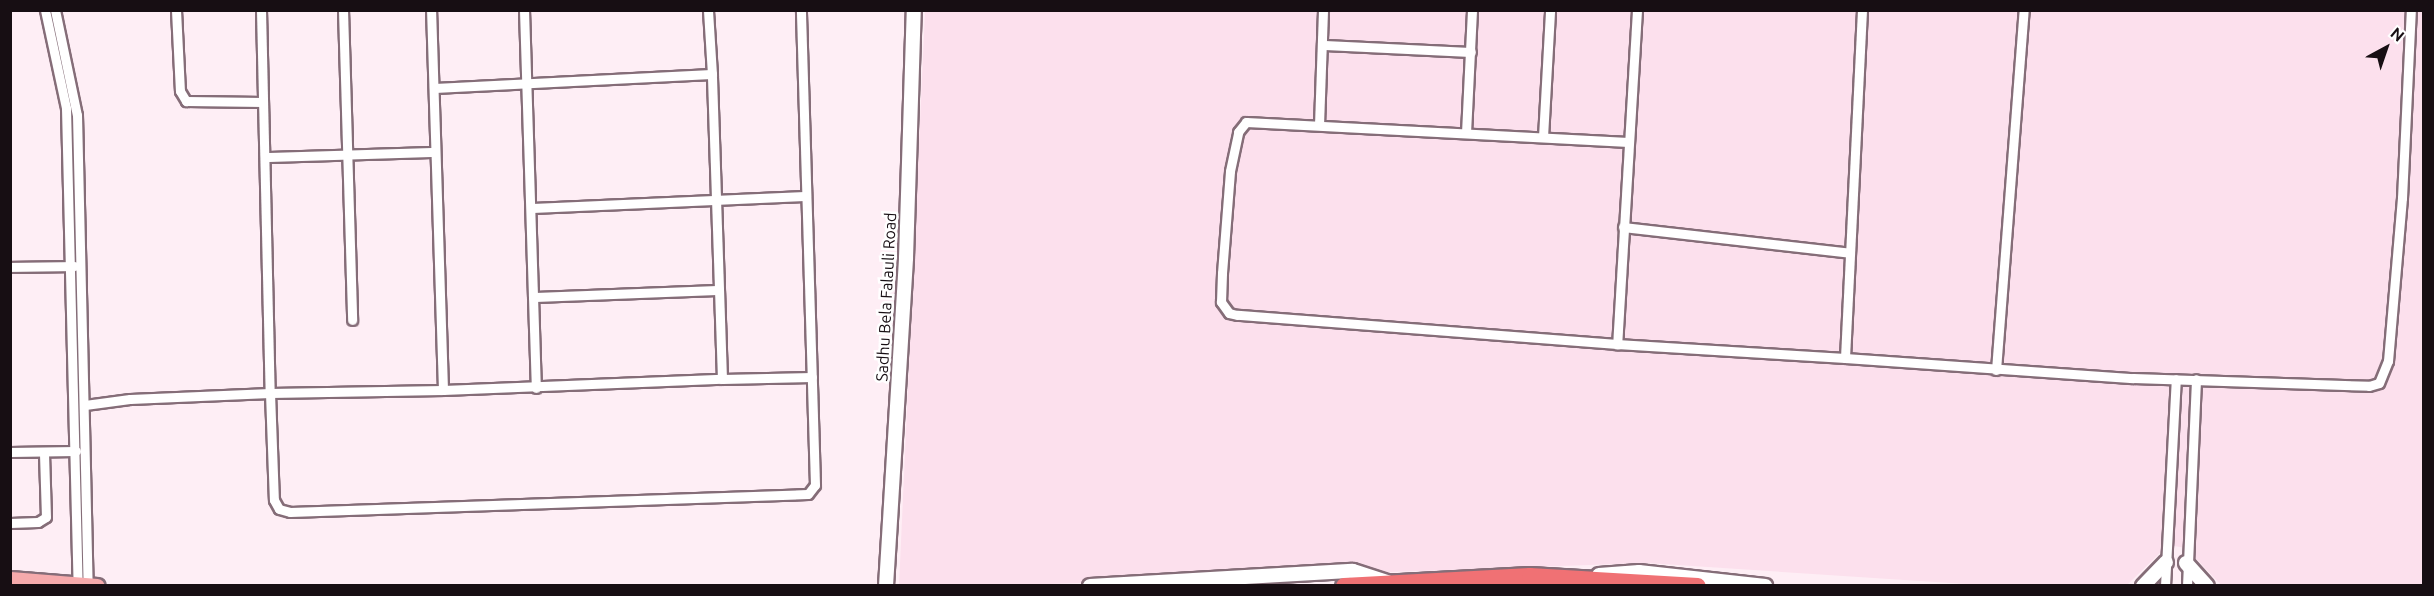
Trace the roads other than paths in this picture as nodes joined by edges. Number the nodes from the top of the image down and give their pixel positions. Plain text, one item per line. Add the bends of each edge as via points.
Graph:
1 (45, 10) edge
2 (55, 10) edge
3 (176, 10) edge
4 (261, 10) edge
5 (343, 10) edge
6 (431, 10) edge
7 (524, 10) edge
8 (708, 10) edge
9 (801, 10) edge
10 (914, 10) edge
11 (1323, 10) edge
12 (1472, 10) edge
13 (1550, 10) edge
14 (1636, 10) edge
15 (1862, 10) edge
16 (2024, 10) edge
17 (2411, 10) edge
18 (1324, 45) junction
19 (1471, 52) junction
20 (712, 74) junction
21 (526, 82) junction
22 (434, 87) junction
23 (263, 102) junction
24 (1319, 125) junction
25 (1466, 133) junction
26 (1543, 137) junction
27 (1628, 142) junction
28 (435, 152) junction
29 (347, 155) junction
30 (264, 158) junction
31 (806, 196) junction
32 (716, 200) junction
33 (531, 208) junction
34 (1623, 226) junction
35 (1850, 253) junction
36 (70, 266) junction
37 (81, 266) junction
38 (10, 267) edge
39 (719, 290) junction
40 (533, 297) junction
41 (352, 321) dead end
42 (1617, 344) junction
43 (1845, 358) junction
44 (1996, 370) junction
45 (812, 377) junction
46 (722, 379) junction
47 (2176, 379) junction
48 (2196, 379) junction
49 (536, 388) junction
50 (443, 390) junction
51 (270, 393) junction
52 (85, 405) junction
53 (76, 451) junction
54 (10, 452) edge
55 (44, 452) junction
56 (10, 523) edge
57 (2166, 562) junction
58 (2186, 563) junction
59 (1585, 577) junction
60 (10, 579) edge
61 (1389, 583) junction
62 (86, 585) edge
63 (886, 585) edge
64 (1090, 585) edge
65 (1344, 585) edge
66 (1698, 585) edge
67 (1766, 585) edge
68 (2143, 585) edge
69 (2165, 585) edge
70 (2187, 585) edge
71 (2207, 585) edge

1 - 36 street via 66,108
2 - 37 street via 77,115
3 - 23 street via 180,91 186,101
4 - 23 street
5 - 29 street
6 - 22 street
7 - 21 street
8 - 20 street
9 - 31 street
10 - 63 street, Sadhu Bela Falauli Road via 906,258
11 - 18 street
12 - 19 street
13 - 26 street
14 - 27 street
15 - 35 street
16 - 44 street
17 - 48 street via 2402,198 2386,373 2379,383 2369,386
18 - 19 street
18 - 24 street
19 - 25 street
20 - 21 street
20 - 32 street
21 - 22 street
21 - 33 street
22 - 28 street
23 - 30 street
24 - 25 street
24 - 42 street via 1251,121 1238,132 1230,171 1222,273 1221,302 1230,313
25 - 26 street
26 - 27 street
27 - 34 street
28 - 29 street
28 - 50 street
29 - 30 street
29 - 41 street
30 - 51 street
31 - 32 street
31 - 45 street
32 - 33 street
32 - 39 street
33 - 40 street
34 - 35 street
34 - 42 street
35 - 43 street
36 - 37 street
36 - 38 street
36 - 53 street
37 - 52 street
39 - 40 street
39 - 46 street
40 - 49 street
42 - 43 street
43 - 44 street
44 - 47 street
45 - 46 street
45 - 51 street via 815,485 805,496 777,498 290,512 279,509 274,500
46 - 49 street
47 - 48 street
47 - 57 street
48 - 58 street
49 - 50 street
50 - 51 street
51 - 52 street via 130,399
52 - 62 street
53 - 55 street
53 - 62 street
54 - 55 street
55 - 56 street via 46,517 38,522
57 - 58 street
57 - 68 street
57 - 69 street
58 - 70 street
58 - 71 street
59 - 61 highway
59 - 66 highway
59 - 67 street via 1639,572
60 - 62 main road
61 - 64 street via 1353,572
61 - 65 highway

